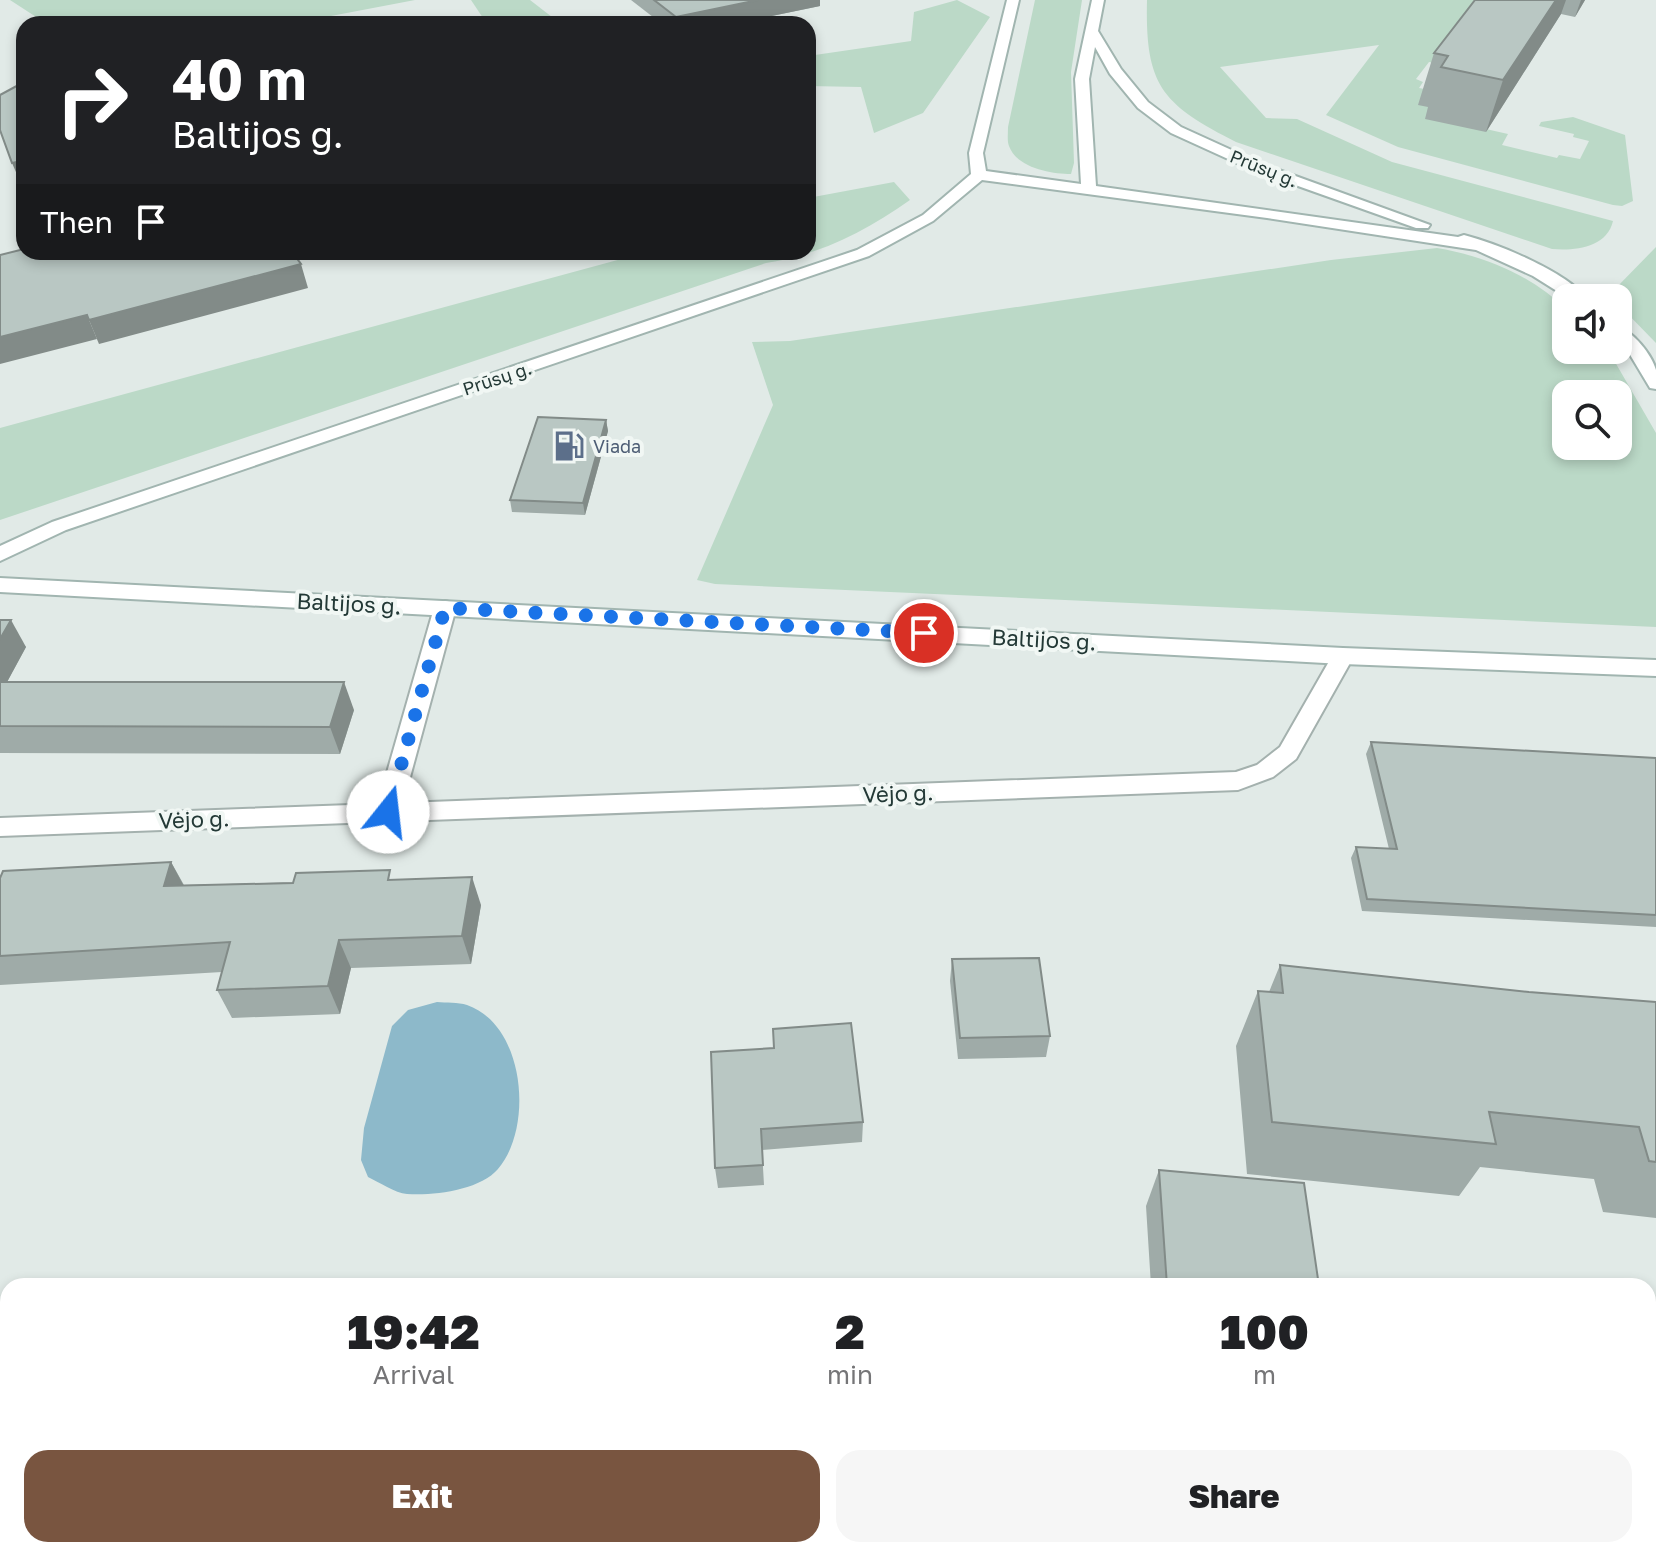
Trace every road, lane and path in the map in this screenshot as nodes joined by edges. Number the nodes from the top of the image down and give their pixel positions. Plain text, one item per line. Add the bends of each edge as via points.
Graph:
1 (1013, 0) edge
2 (1098, 0) edge
3 (1093, 33) junction
4 (979, 175) junction
5 (1089, 190) junction
6 (1476, 245) junction
7 (1559, 284) edge
8 (1632, 346) edge
9 (1656, 384) edge
10 (0, 554) edge
11 (0, 585) edge
12 (445, 608) junction
13 (1343, 656) junction
14 (1656, 668) edge
15 (388, 812) junction
16 (0, 827) edge

1 - 4 street via 976,153
2 - 3 street
3 - 5 street via 1082,79
3 - 6 street, Prūsų g. via 1143,105 1176,130 1255,166
4 - 5 street, Prūsų g.
4 - 10 street, Prūsų g. via 928,218 863,253 59,526
5 - 6 street, Prūsų g.
6 - 7 street, Prūsų g.
8 - 9 street
11 - 12 street, Baltijos g.
12 - 13 street, Baltijos g.
12 - 15 street
13 - 14 street, Baltijos g.
13 - 15 street, Vėjo g. via 1288,753 1265,771 1238,781
15 - 16 street, Vėjo g.

